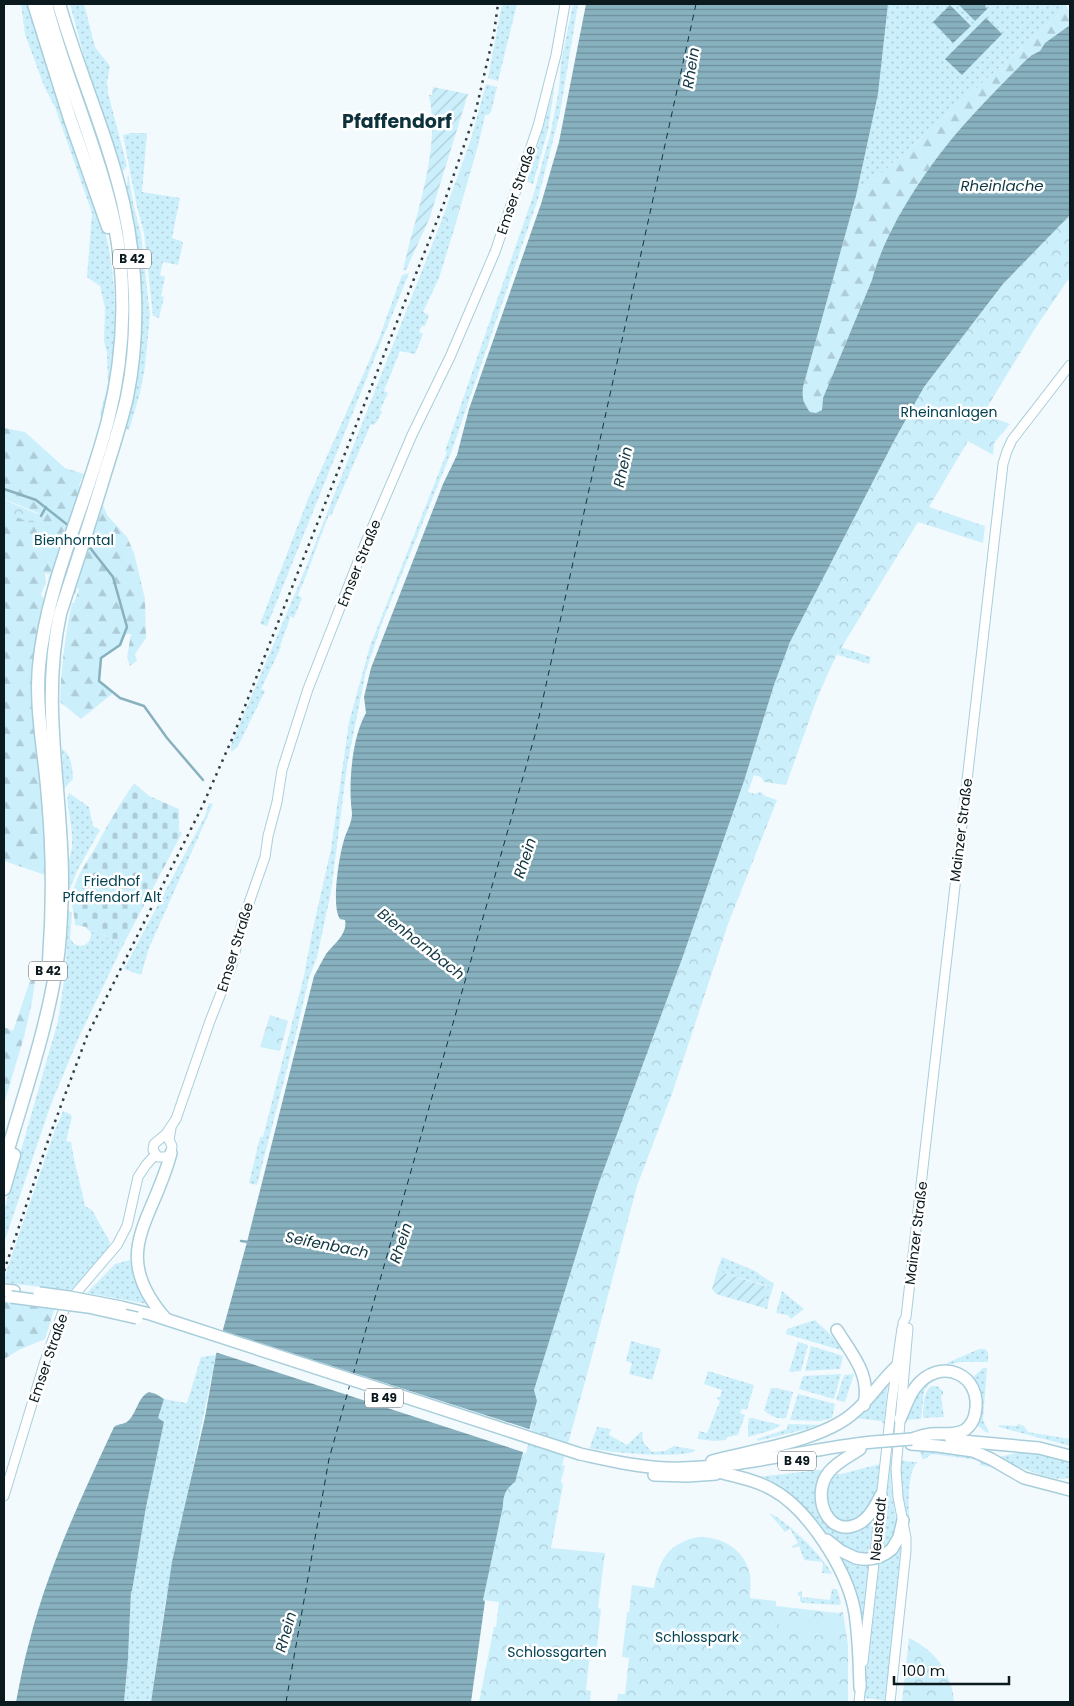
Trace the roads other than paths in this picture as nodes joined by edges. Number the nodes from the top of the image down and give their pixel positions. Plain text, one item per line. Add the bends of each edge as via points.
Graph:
1 (34, 4) edge
2 (46, 4) edge
3 (59, 4) edge
4 (565, 4) edge
5 (118, 250) junction
6 (1070, 365) edge
7 (112, 430) junction
8 (60, 931) junction
9 (4, 1139) edge
10 (165, 1139) junction
11 (171, 1153) junction
12 (155, 1155) junction
13 (4, 1163) edge
14 (4, 1189) edge
15 (6, 1295) edge
16 (167, 1320) junction
17 (837, 1330) dead end
18 (190, 1332) junction
19 (900, 1360) junction
20 (864, 1404) junction
21 (900, 1419) junction
22 (912, 1441) junction
23 (873, 1445) junction
24 (860, 1450) junction
25 (1070, 1456) edge
26 (631, 1468) junction
27 (686, 1468) junction
28 (722, 1473) junction
29 (1070, 1482) edge
30 (1058, 1486) junction
31 (1070, 1490) edge
32 (4, 1496) edge
33 (881, 1496) junction
34 (902, 1520) junction
35 (817, 1532) junction
36 (860, 1688) junction
37 (859, 1702) edge
38 (890, 1702) edge

1 - 5 highway via 70,119
2 - 5 highway, B 42 via 98,160
3 - 7 highway, B 42 via 114,168 129,236 135,326 131,368
4 - 10 street, Emser Straße via 538,126 494,252 363,549 308,689 282,770 265,857 240,930 232,965 176,1119
5 - 7 highway, B 42 via 121,329
6 - 19 street, Mainzer Straße via 1016,434 1003,464
7 - 8 highway, B 42 via 97,500 60,614 54,652 51,695 62,799
7 - 9 highway, B 42 via 86,491 56,583 42,645 38,696 52,854 49,960 41,1010
8 - 13 highway, B 42 via 51,992
8 - 14 highway via 60,973 52,1017
10 - 11 street, Emser Straße via 172,1146
10 - 12 street, Emser Straße via 154,1144
11 - 12 street via 163,1158
11 - 16 main road via 137,1246 137,1271 154,1306
12 - 32 street, Emser Straße via 138,1177 127,1226 117,1245 62,1314
15 - 16 main road, B 49, bridge via 69,1296 121,1306
15 - 18 main road, B 49, bridge via 88,1307
16 - 18 main road, B 49
17 - 20 main road via 864,1377
18 - 26 main road, B 49 via 579,1458
19 - 20 main road
19 - 21 street, Neustadt
19 - 33 street, Neustadt
20 - 27 main road via 840,1423 823,1431
21 - 22 main road via 913,1390 929,1375 953,1372 972,1385 976,1404 969,1426 957,1433 927,1435
21 - 34 street, Neustadt via 896,1469
22 - 23 main road, B 49, bridge
22 - 25 main road, B 49 via 944,1440 1036,1448
22 - 30 main road, B 49 via 973,1452 991,1458 1024,1478
23 - 24 main road, B 49
23 - 27 main road, B 49
24 - 28 main road, B 49
24 - 33 main road via 838,1463 826,1476 820,1496 823,1510 836,1524 854,1525 865,1518
26 - 27 main road, B 49
26 - 28 main road, B 49 via 671,1476
28 - 35 main road via 776,1491
29 - 30 main road
30 - 31 main road, B 49
33 - 36 street, Neustadt
34 - 35 main road, bridge via 900,1537 892,1549 878,1558 856,1558
34 - 38 street, Neustadt via 905,1562
35 - 36 main road via 839,1567 852,1601 857,1627
36 - 37 street, Neustadt

